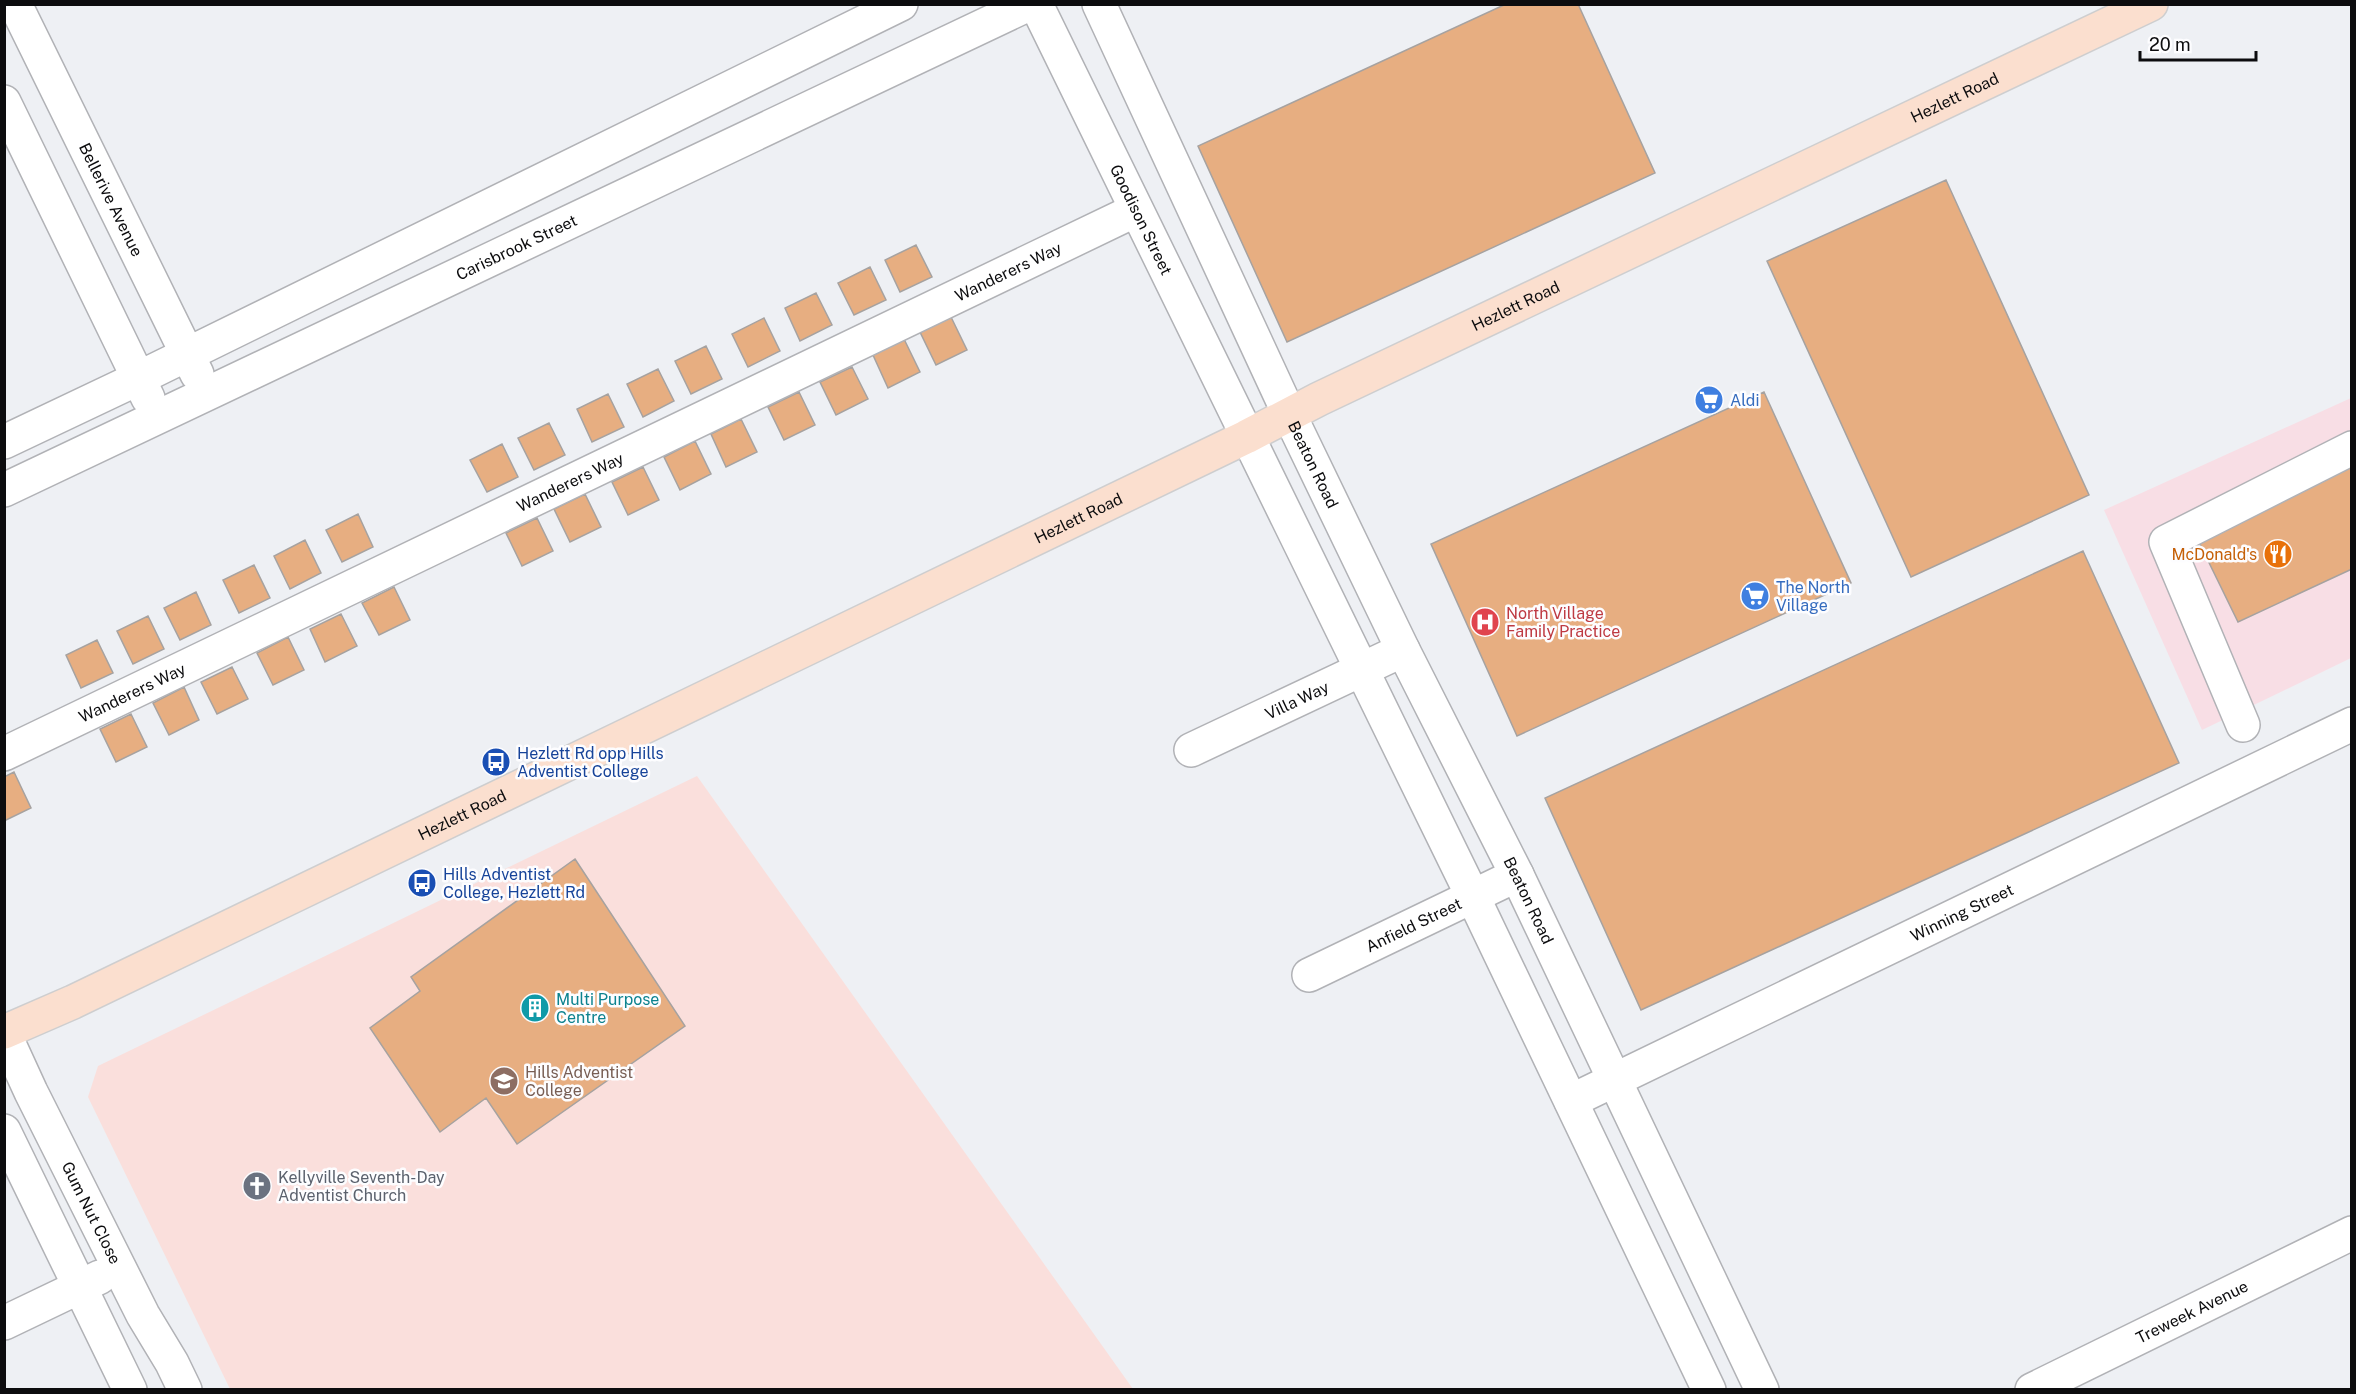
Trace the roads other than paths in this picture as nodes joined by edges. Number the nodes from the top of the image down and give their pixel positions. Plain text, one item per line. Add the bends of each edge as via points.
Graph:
1 (15, 4) edge
2 (901, 4) edge
3 (1029, 4) edge
4 (1035, 4) edge
5 (1099, 4) edge
6 (2151, 4) edge
7 (4, 102) edge
8 (1136, 210) junction
9 (188, 354) junction
10 (140, 378) junction
11 (206, 395) junction
12 (1289, 414) junction
13 (157, 419) junction
14 (1246, 437) junction
15 (4, 442) edge
16 (2352, 448) edge
17 (4, 490) edge
18 (1403, 650) junction
19 (1360, 670) junction
20 (2352, 724) edge
21 (2243, 725) dead end
22 (1191, 750) dead end
23 (4, 754) edge
24 (1516, 875) junction
25 (1473, 897) junction
26 (1309, 975) dead end
27 (4, 1032) edge
28 (1614, 1079) junction
29 (1571, 1101) junction
30 (4, 1131) edge
31 (2352, 1233) edge
32 (121, 1267) junction
33 (80, 1287) junction
34 (4, 1323) edge
35 (130, 1389) edge
36 (185, 1389) edge
37 (1709, 1389) edge
38 (1762, 1389) edge
39 (2032, 1389) edge

1 - 9 street, Bellerive Avenue
2 - 9 street
3 - 11 street, Carisbrook Street
4 - 8 street, Goodison Street
5 - 12 street
6 - 12 main road, Hezlett Road
7 - 10 street
8 - 14 street, Goodison Street
8 - 23 street, Wanderers Way
9 - 10 street
9 - 11 street, Bellerive Avenue
10 - 13 street
10 - 15 street
11 - 13 street, Carisbrook Street
12 - 14 main road, Hezlett Road
12 - 18 street, Beaton Road
13 - 17 street, Carisbrook Street
14 - 19 street
14 - 27 main road, Hezlett Road
16 - 21 street via 2166,542
18 - 19 street, Villa Way
18 - 24 street, Beaton Road
19 - 22 street, Villa Way
19 - 25 street
20 - 28 street, Winning Street
24 - 25 street, Anfield Street
24 - 28 street, Beaton Road
25 - 26 street, Anfield Street
25 - 29 street
27 - 32 street, Gum Nut Close
28 - 29 street, Winning Street
28 - 38 street, Beaton Road
29 - 37 street
30 - 33 street
31 - 39 street, Treweek Avenue
32 - 33 street
32 - 36 street, Gum Nut Close
33 - 34 street
33 - 35 street

